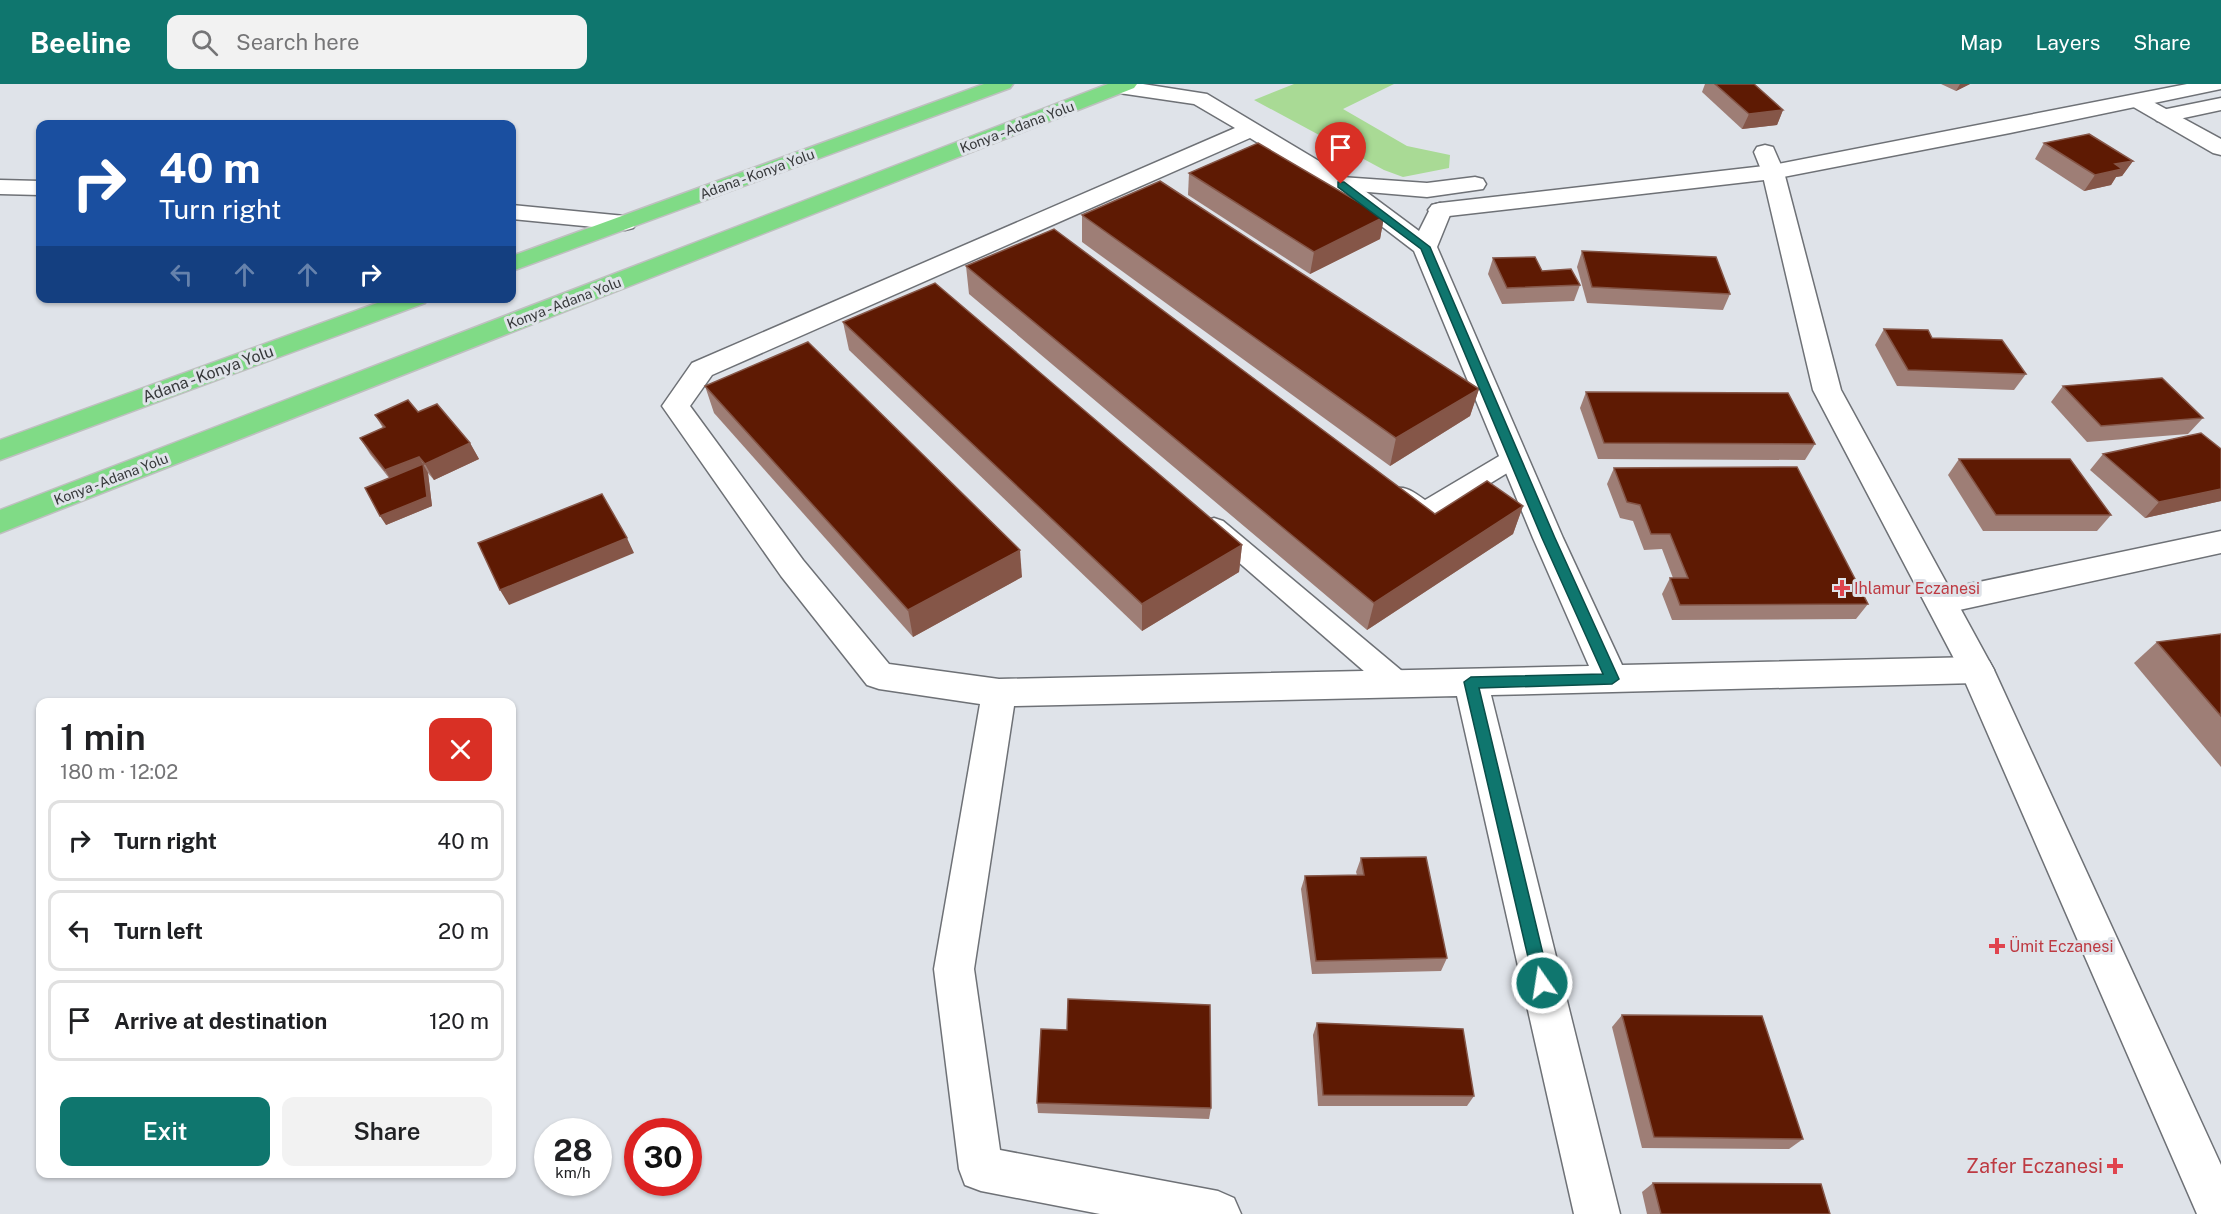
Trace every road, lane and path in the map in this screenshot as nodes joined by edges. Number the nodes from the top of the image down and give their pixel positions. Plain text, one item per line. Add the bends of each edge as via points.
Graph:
1 (1003, 84) edge
2 (2217, 84) edge
3 (1123, 86) edge
4 (2137, 101) junction
5 (2221, 104) edge
6 (1957, 116) dead end
7 (2165, 117) junction
8 (1251, 129) junction
9 (1821, 142) dead end
10 (2221, 148) edge
11 (1767, 156) junction
12 (1497, 182) dead end
13 (1341, 184) junction
14 (0, 187) edge
15 (36, 188) edge
16 (516, 212) edge
17 (625, 223) junction
18 (1425, 247) junction
19 (516, 263) edge
20 (402, 303) edge
21 (1467, 396) edge
22 (1497, 416) junction
23 (0, 450) edge
24 (1514, 458) junction
25 (1386, 484) edge
26 (1199, 514) edge
27 (0, 522) edge
28 (2221, 542) edge
29 (1941, 602) junction
30 (1977, 670) junction
31 (1612, 679) junction
32 (1471, 682) junction
33 (1398, 684) junction
34 (999, 693) junction
35 (1218, 1214) edge
36 (1597, 1214) edge
37 (2220, 1214) edge

1 - 17 highway, Adana - Konya Yolu
2 - 4 street
3 - 8 street via 1200,98
3 - 27 highway, Konya - Adana Yolu
4 - 7 street
4 - 11 street
5 - 7 street
6 - 9 street
7 - 10 street
8 - 13 street
8 - 34 street via 1147,185 928,282 702,369 676,406 792,568 879,676
11 - 18 street via 1440,210
11 - 29 street via 1827,390
12 - 13 street via 1427,190
13 - 18 street
14 - 15 street
16 - 17 street
17 - 19 highway, Adana - Konya Yolu
18 - 22 street
20 - 23 highway, Adana - Konya Yolu
21 - 22 lane
22 - 24 street
24 - 25 lane via 1424,512
24 - 31 street
26 - 33 lane
28 - 29 street
29 - 30 street
30 - 31 street
30 - 37 street
31 - 32 street
32 - 33 street
32 - 36 street
33 - 34 street
34 - 35 street via 954,969 981,1169

